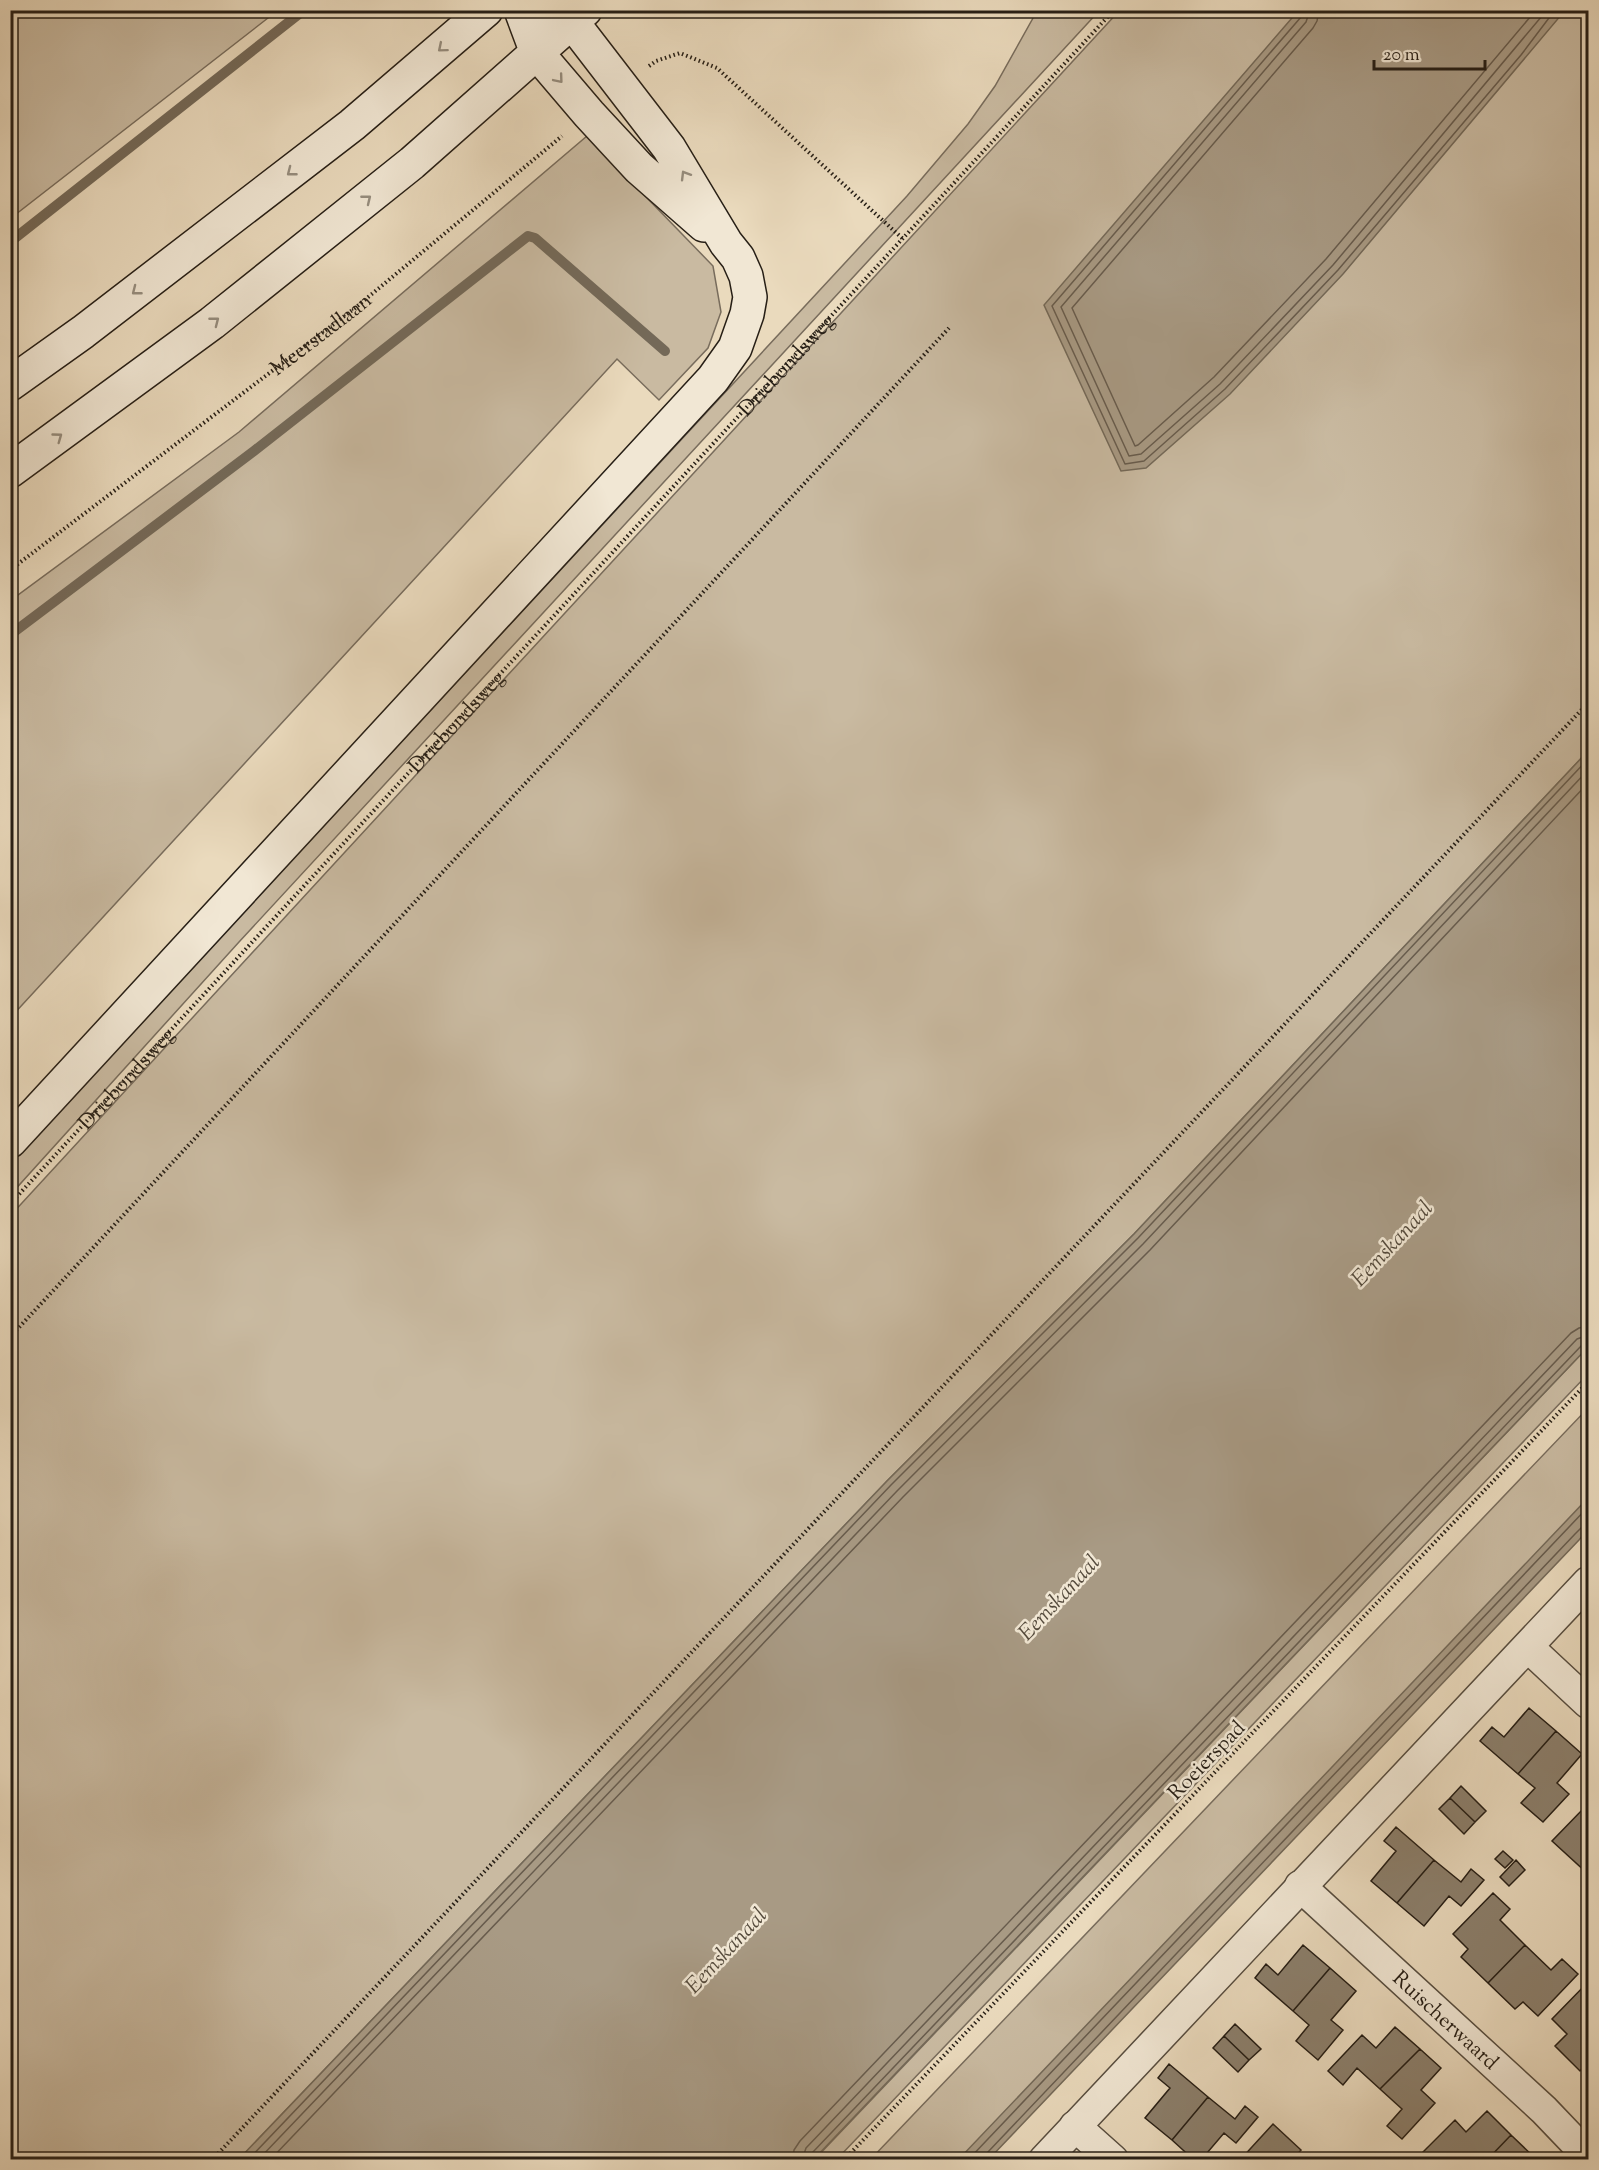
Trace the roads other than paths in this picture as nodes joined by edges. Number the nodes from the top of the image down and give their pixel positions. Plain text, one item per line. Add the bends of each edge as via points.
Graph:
1 (486, 10) edge
2 (521, 10) edge
3 (570, 14) edge
4 (537, 52) junction
5 (726, 243) junction
6 (10, 384) edge
7 (10, 471) edge
8 (10, 1141) edge
9 (1588, 1582) edge
10 (1528, 1647) junction
11 (1588, 1703) edge
12 (1300, 1886) junction
13 (1075, 2126) junction
14 (1588, 2156) edge
15 (1044, 2160) edge
16 (1113, 2160) edge

1 -> 6 street via 352,125 93,325
2 - 4 street, Driebondsweg
3 - 4 street
5 -> 3 street, Driebondsweg via 669,148
4 -> 5 street, Driebondsweg via 639,168
7 -> 4 street via 212,323 412,163
5 - 8 street, Driebondsweg via 738,258 750,297 735,348 713,380
9 - 10 street
10 - 11 street
10 - 12 street
12 - 13 street
12 - 14 street, Ruischerwaard via 1544,2110
13 - 15 street
13 - 16 street

